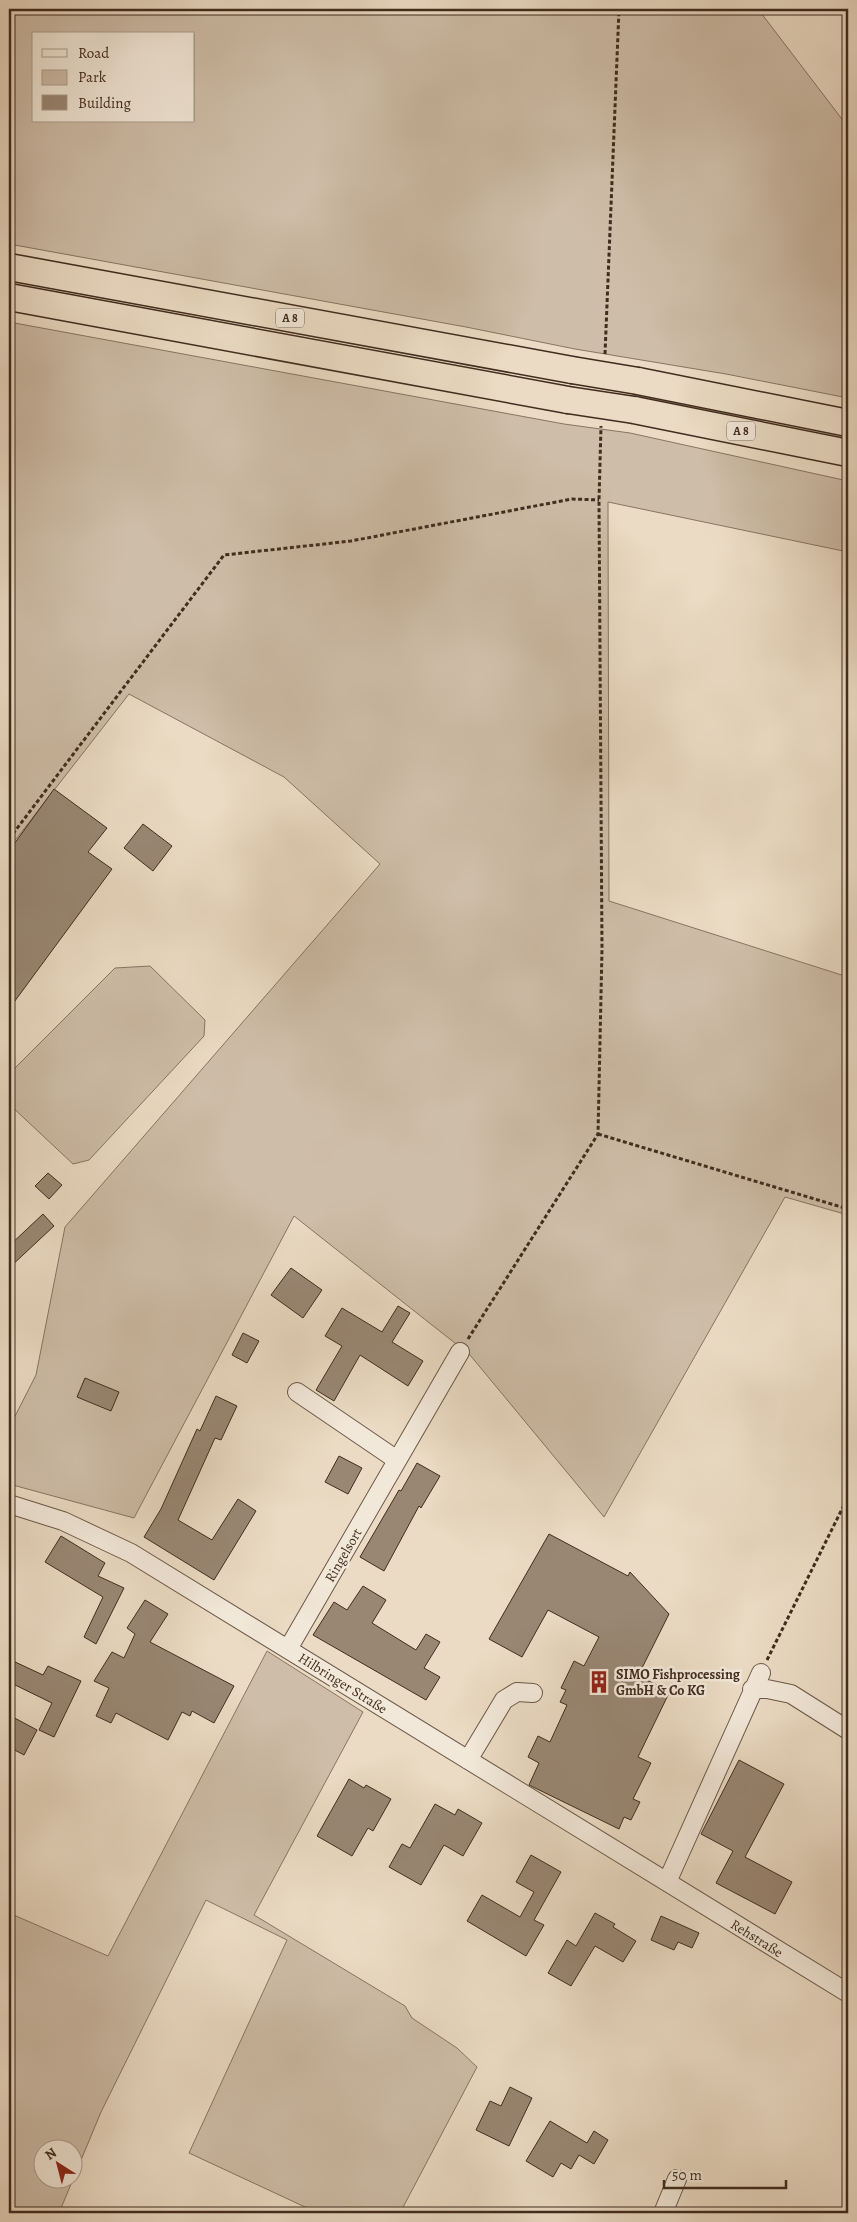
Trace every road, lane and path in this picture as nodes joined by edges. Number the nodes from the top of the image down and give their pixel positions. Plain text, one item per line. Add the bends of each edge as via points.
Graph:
1 (618, 9) edge
2 (9, 268) edge
3 (9, 297) edge
4 (605, 364) dead end
5 (602, 422) dead end
6 (848, 423) edge
7 (848, 453) edge
8 (599, 500) junction
9 (9, 839) edge
10 (598, 1134) junction
11 (848, 1209) edge
12 (460, 1352) joint
13 (297, 1392) dead end
14 (398, 1460) junction
15 (848, 1497) edge
16 (9, 1504) edge
17 (288, 1649) junction
18 (761, 1672) joint
19 (752, 1689) junction
20 (533, 1694) dead end
21 (848, 1730) edge
22 (468, 1760) junction
23 (667, 1882) junction
24 (848, 1993) edge
25 (677, 2179) dead end
26 (663, 2213) edge

1 - 4 path
2 - 6 highway, A 8, bridge via 638,381
3 - 7 highway, A 8, bridge via 634,410
5 - 8 path
8 - 9 path via 572,499 351,541 224,555
8 - 10 path via 602,949
10 - 11 path
10 - 12 path
12 - 14 street, Ringelsort
13 - 14 street
14 - 17 street, Ringelsort
15 - 18 path
16 - 17 street, Hilbringer Straße via 63,1521 117,1546
17 - 22 street, Hilbringer Straße
18 - 19 street
19 - 21 street via 791,1694
19 - 23 street
20 - 22 street via 518,1692 504,1700
22 - 23 street, Hilbringer Straße
23 - 24 street, Rehstraße
25 - 26 street

